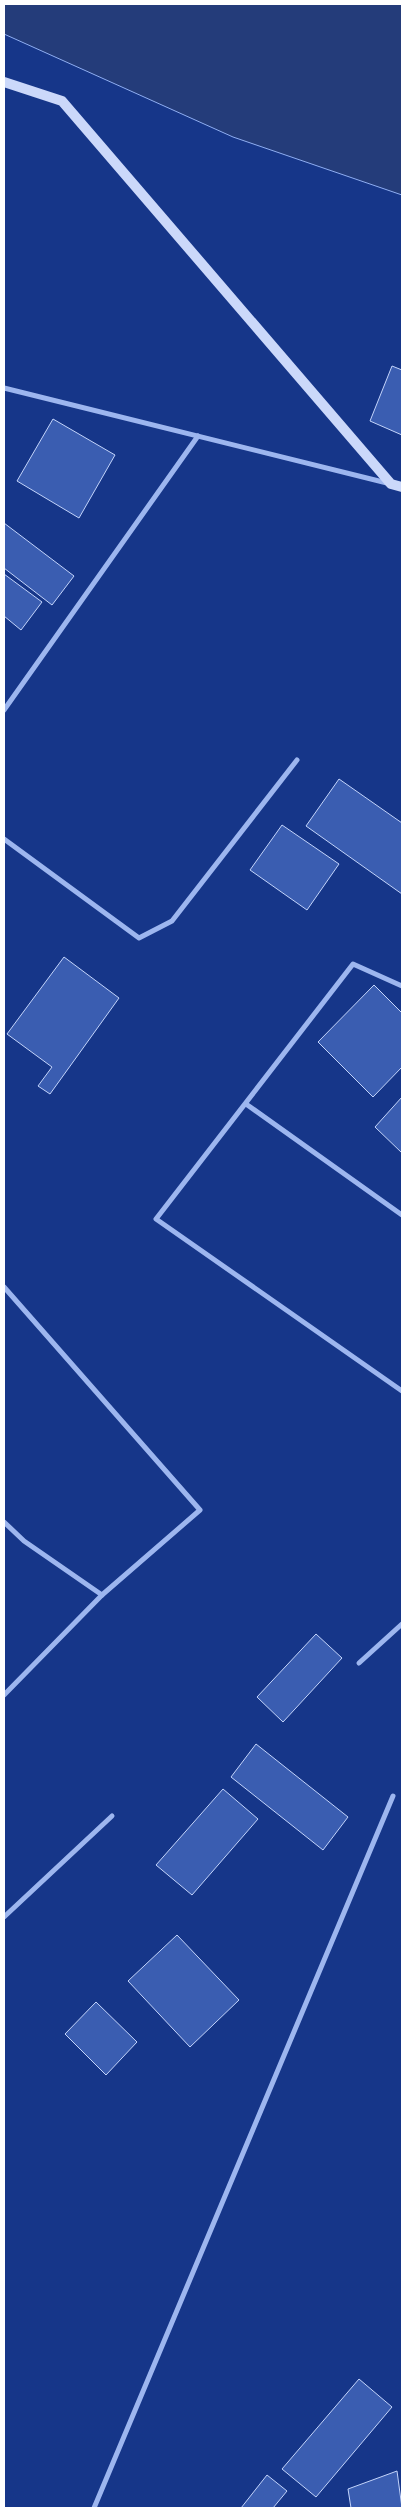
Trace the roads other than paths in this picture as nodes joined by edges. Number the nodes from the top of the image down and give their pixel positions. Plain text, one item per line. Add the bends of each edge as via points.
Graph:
1 (4, 82) edge
2 (4, 388) edge
3 (198, 436) junction
4 (391, 484) junction
5 (402, 487) edge
6 (4, 710) edge
7 (297, 760) dead end
8 (4, 839) edge
9 (402, 986) edge
10 (246, 1104) junction
11 (402, 1215) edge
12 (4, 1287) edge
13 (402, 1392) edge
14 (4, 1522) edge
15 (102, 1595) junction
16 (402, 1624) edge
17 (359, 1662) dead end
18 (4, 1695) edge
19 (393, 1796) dead end
20 (112, 1816) dead end
21 (4, 1917) edge
22 (94, 2508) edge

1 - 4 street via 62,101
2 - 3 street
3 - 4 street
3 - 6 street
4 - 5 street
7 - 8 street via 172,921 140,938
9 - 10 street via 353,964
10 - 11 street
10 - 13 street via 156,1219
12 - 15 street via 200,1510
14 - 15 street via 24,1541
15 - 18 street
16 - 17 street
19 - 22 street
20 - 21 street

